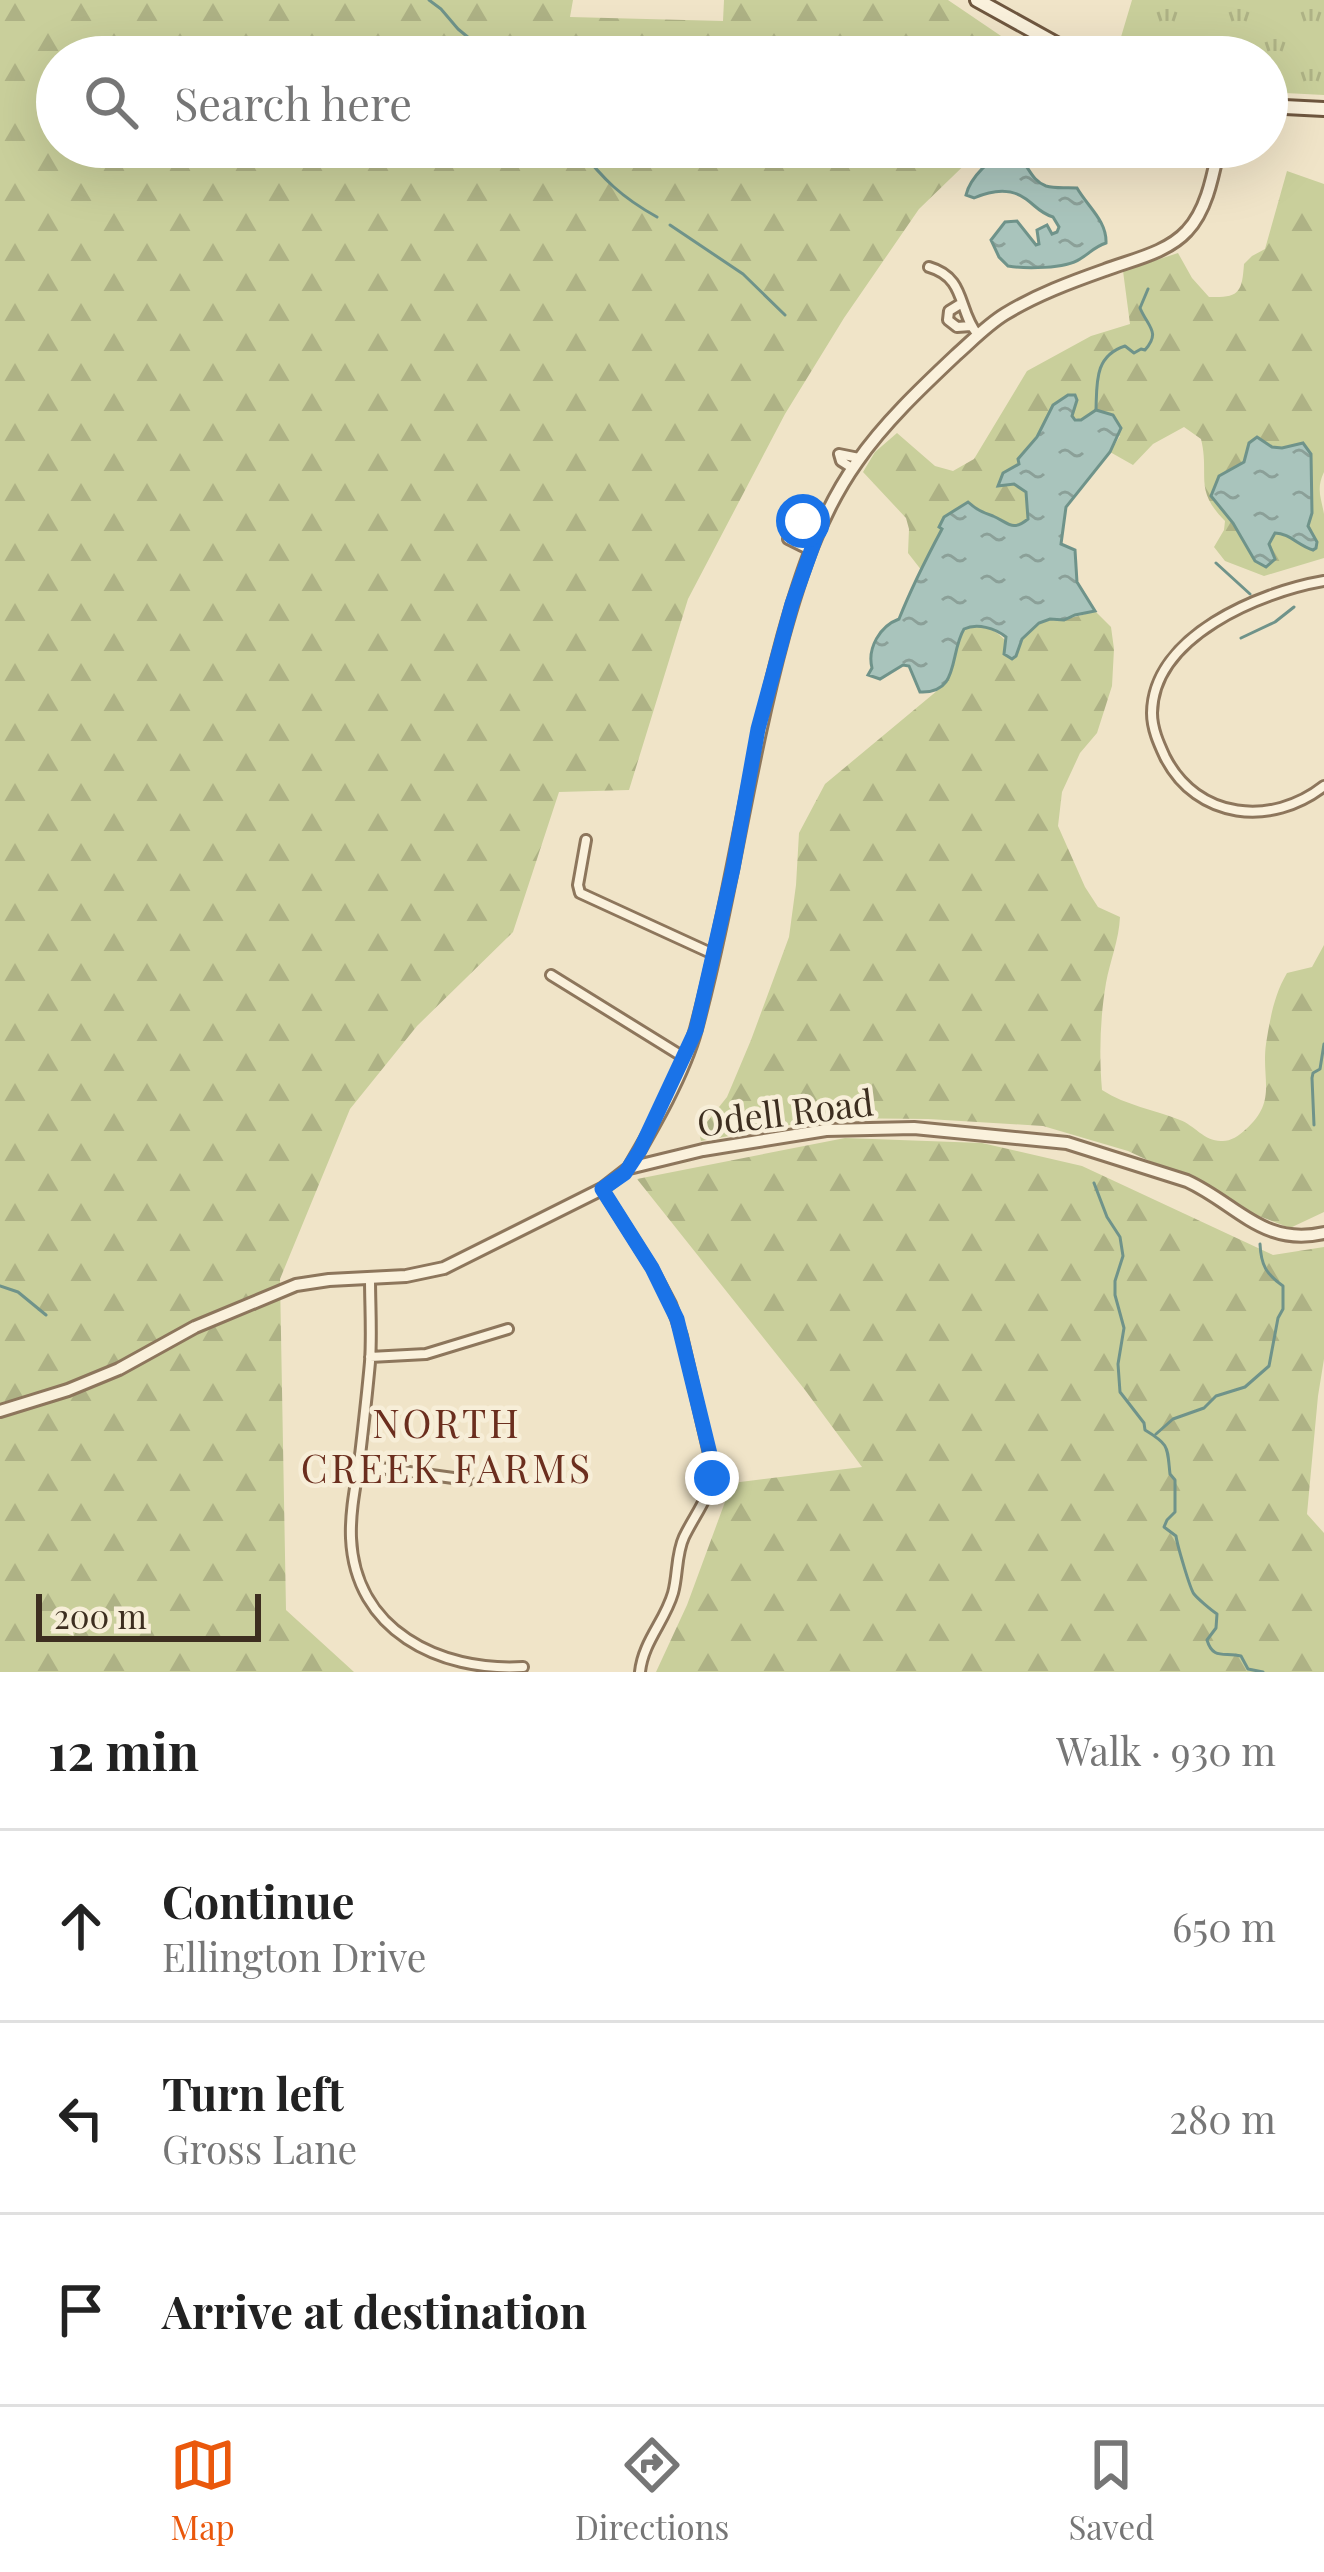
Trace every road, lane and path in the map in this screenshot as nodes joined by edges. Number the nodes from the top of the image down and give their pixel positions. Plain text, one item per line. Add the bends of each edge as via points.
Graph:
1 (977, 0) edge
2 (994, 4) edge
3 (1046, 36) edge
4 (1288, 107) edge
5 (1324, 110) edge
6 (1213, 168) edge
7 (929, 267) dead end
8 (962, 303) junction
9 (975, 331) junction
10 (820, 526) junction
11 (811, 550) junction
12 (1324, 581) edge
13 (1324, 786) edge
14 (586, 840) dead end
15 (713, 954) junction
16 (551, 975) dead end
17 (685, 1058) junction
18 (629, 1168) junction
19 (602, 1189) junction
20 (1324, 1232) edge
21 (370, 1278) junction
22 (508, 1329) dead end
23 (370, 1357) junction
24 (0, 1411) edge
25 (358, 1465) junction
26 (468, 1480) dead end
27 (523, 1667) dead end
28 (640, 1672) edge

1 - 2 main road
2 - 3 main road
4 - 5 main road
6 - 9 street via 1196,220 1180,238
7 - 8 street via 950,278
8 - 9 street
8 - 9 street via 948,320
9 - 10 street via 856,463
10 - 11 street
10 - 11 street via 800,521 791,528 788,539
11 - 15 street via 758,729
12 - 13 street via 1272,594 1215,622 1164,670 1152,711 1172,770 1209,802 1271,812
14 - 15 street via 580,893
15 - 17 street
16 - 17 street
17 - 18 street
18 - 19 street, Odell Road
18 - 20 street, Odell Road via 826,1130 1020,1136 1187,1180 1274,1233
19 - 21 street, Odell Road via 444,1268
19 - 28 street via 671,1304 712,1467
21 - 23 street
21 - 24 street, Odell Road via 280,1291 118,1369
22 - 23 street via 441,1351
23 - 25 street
25 - 26 street
25 - 27 street via 353,1554 383,1618 446,1660

